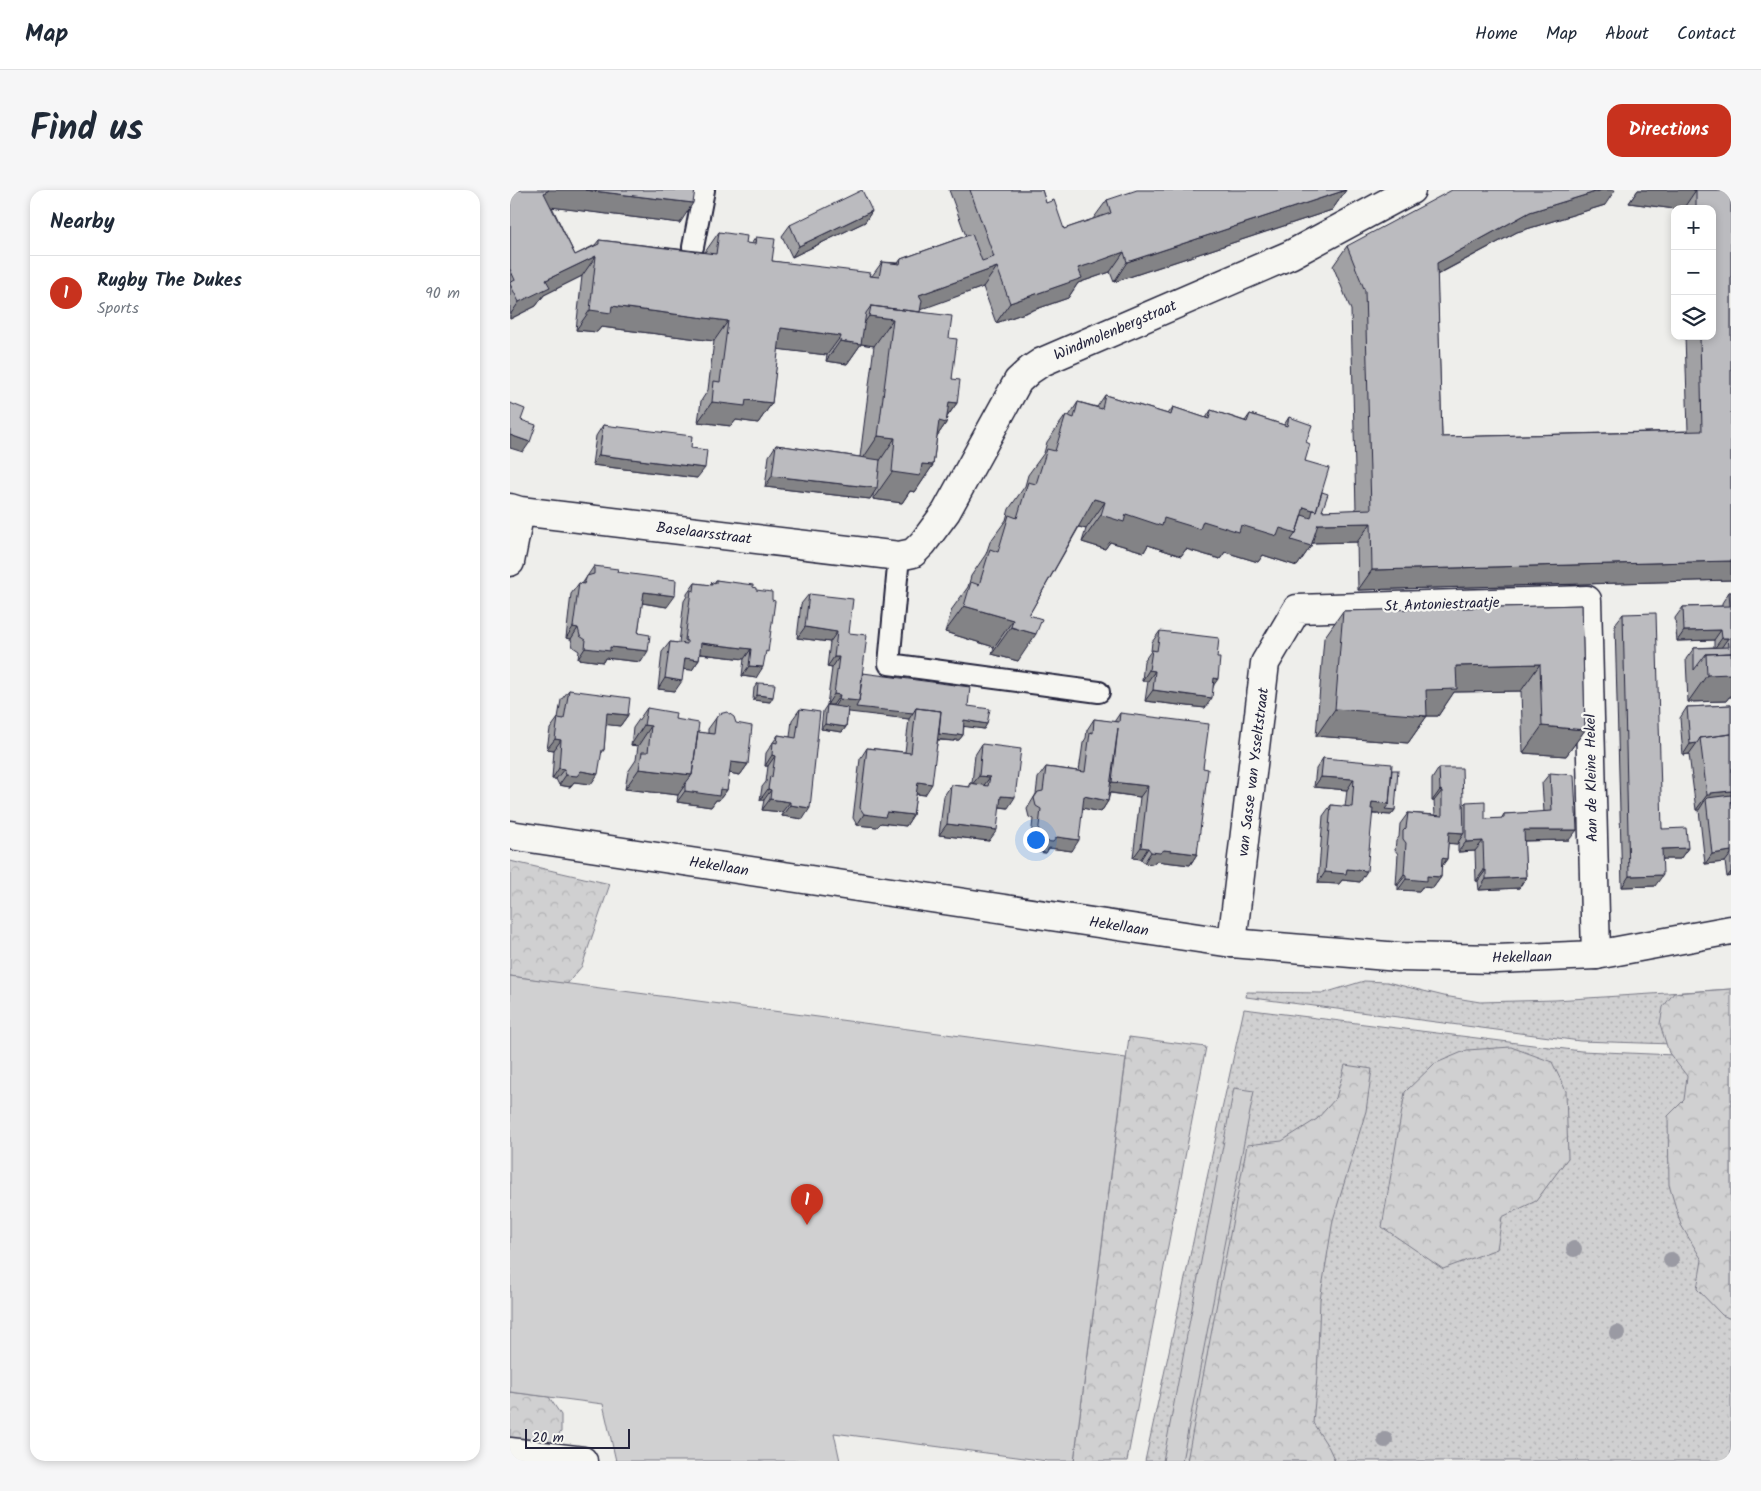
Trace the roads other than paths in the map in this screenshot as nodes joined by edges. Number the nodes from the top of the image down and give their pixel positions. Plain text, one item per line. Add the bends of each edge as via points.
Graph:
1 (704, 190) edge
2 (1412, 190) edge
3 (693, 247) dead end
4 (515, 509) edge
5 (899, 556) junction
6 (510, 562) edge
7 (1587, 600) joint
8 (1297, 609) joint
9 (1099, 692) dead end
10 (510, 835) edge
11 (1731, 930) edge
12 (1232, 943) junction
13 (1596, 955) junction
14 (510, 1452) edge
15 (583, 1461) edge

1 - 3 lane
2 - 5 street, Windmolenbergstraat via 1290,255 1030,370 1018,381 946,512 924,543 913,553
4 - 5 street, Baselaarsstraat
4 - 6 street
5 - 9 lane via 889,664
7 - 8 street, St Antoniestraatje
7 - 13 street, Aan de Kleine Hekel
8 - 12 street, van Sasse van Ysseltstraat via 1266,663
10 - 12 street, Hekellaan
11 - 13 street, Hekellaan
12 - 13 street, Hekellaan via 1399,957 1497,959
14 - 15 street

